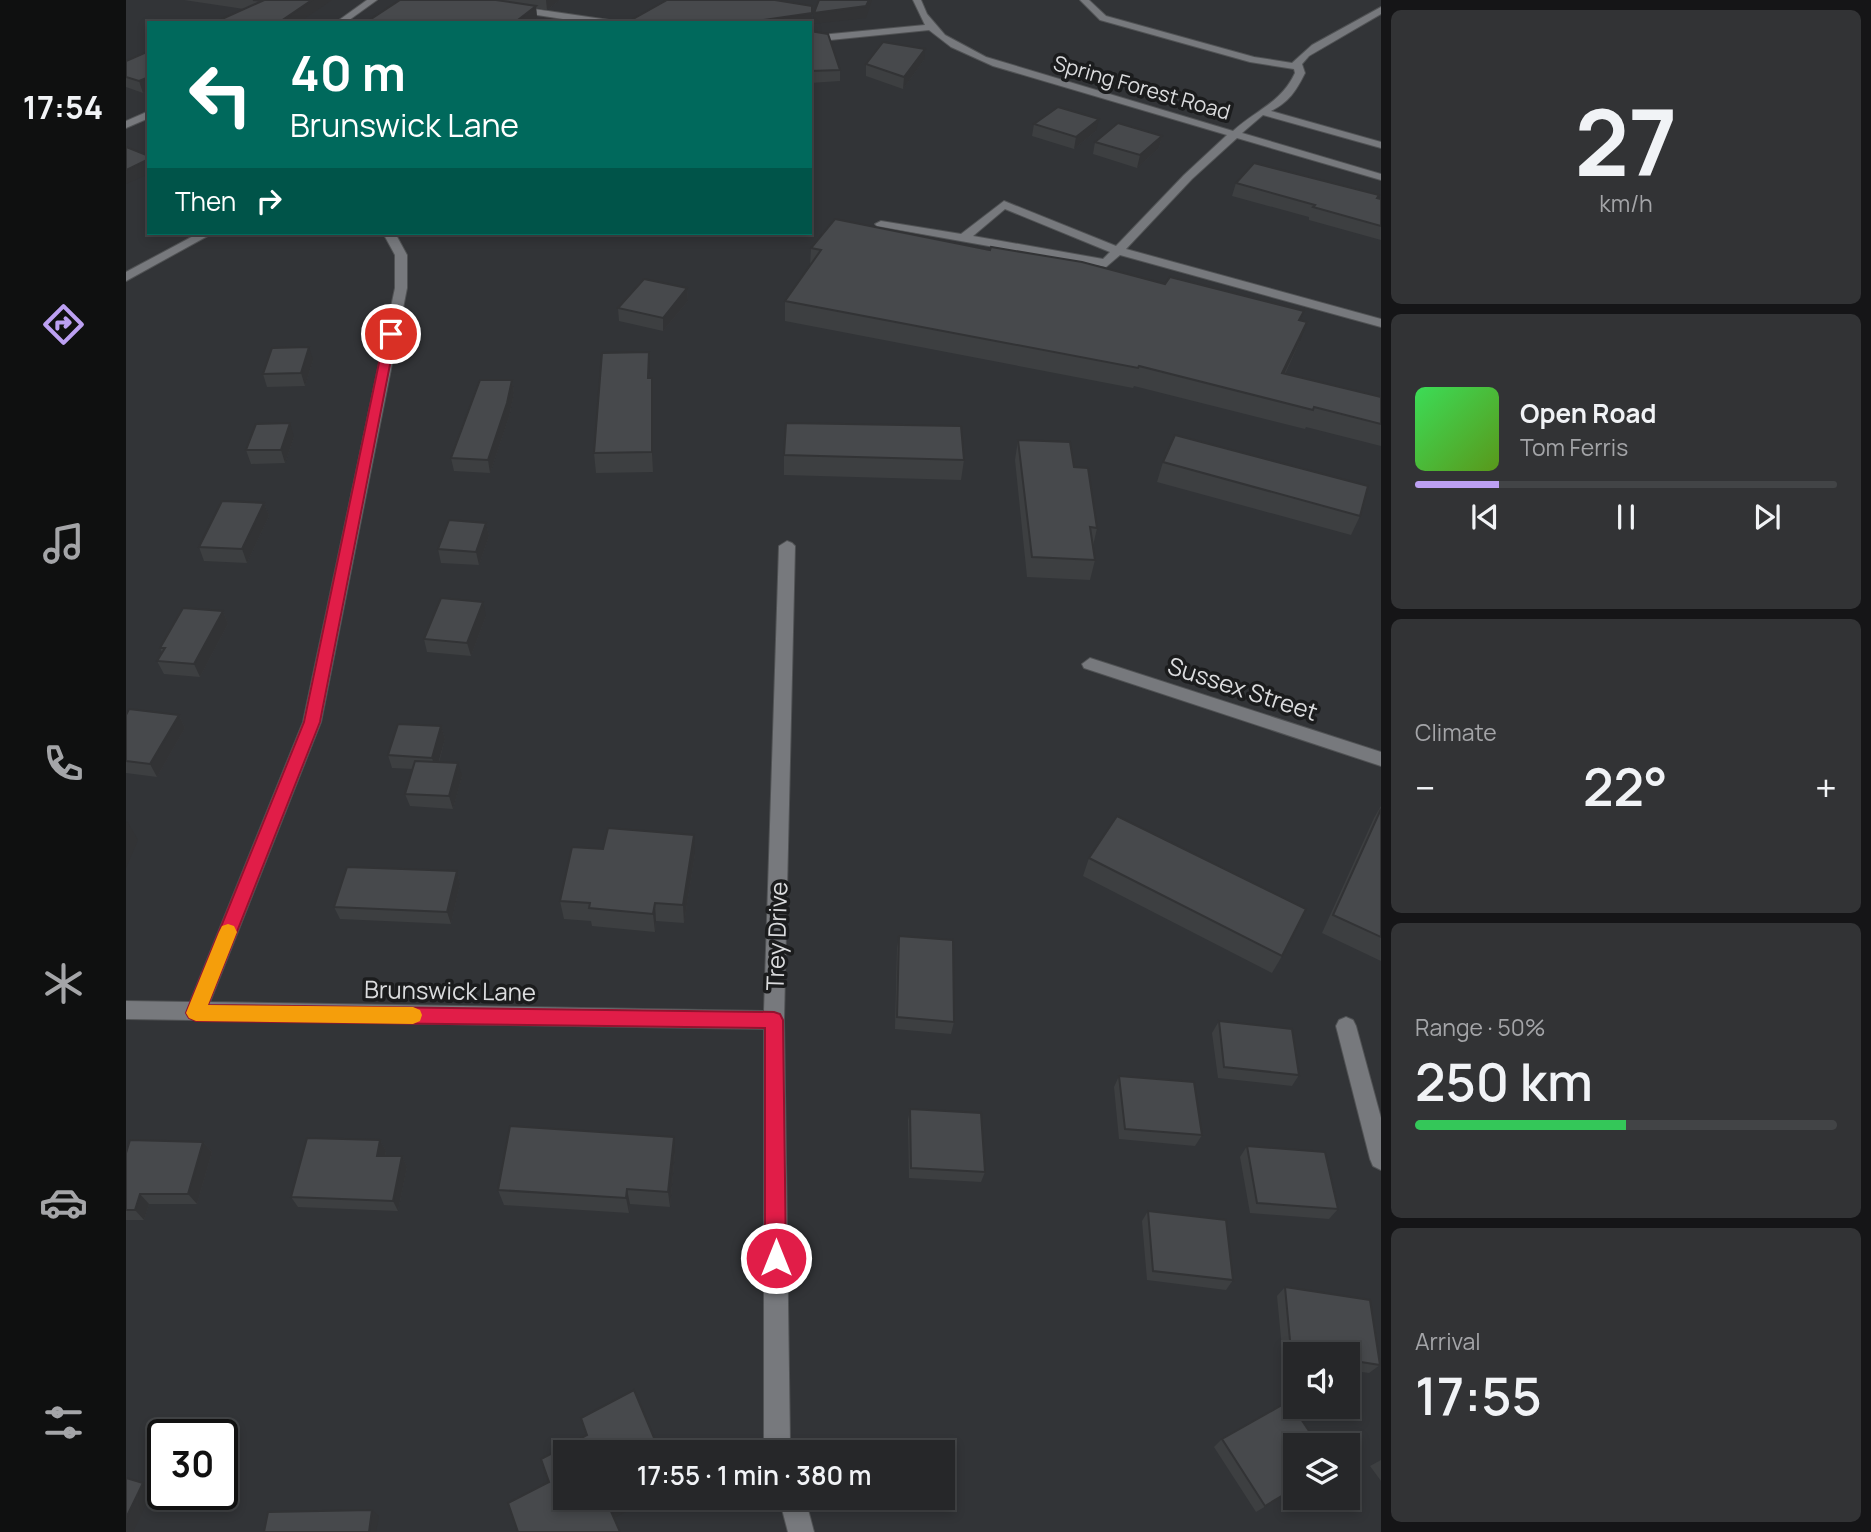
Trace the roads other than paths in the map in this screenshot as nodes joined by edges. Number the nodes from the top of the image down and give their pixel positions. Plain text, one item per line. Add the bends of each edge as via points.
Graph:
1 (373, 0) edge
2 (917, 0) edge
3 (1084, 0) edge
4 (498, 7) edge
5 (1381, 10) edge
6 (576, 20) edge
7 (342, 21) edge
8 (929, 27) junction
9 (812, 39) edge
10 (1298, 67) junction
11 (1262, 112) junction
12 (146, 117) edge
13 (126, 125) edge
14 (1235, 134) junction
15 (1381, 145) edge
16 (1381, 177) edge
17 (881, 224) dead end
18 (203, 235) edge
19 (390, 235) edge
20 (964, 238) junction
21 (1119, 251) junction
22 (126, 277) edge
23 (1381, 323) edge
24 (787, 546) dead end
25 (1090, 664) dead end
26 (1381, 759) edge
27 (126, 1010) edge
28 (196, 1013) junction
29 (774, 1020) junction
30 (1346, 1026) dead end
31 (1381, 1159) edge
32 (777, 1440) edge
33 (795, 1510) edge
34 (801, 1532) edge

1 - 7 street
2 - 8 street
3 - 10 street via 1103,18 1253,60
4 - 6 street
5 - 10 street via 1309,49
8 - 9 street
8 - 14 street, Spring Forest Road via 967,53 1011,69
10 - 11 street via 1292,90
11 - 14 street
11 - 15 street
12 - 13 street
14 - 16 street, Spring Forest Road
14 - 21 street
17 - 20 street
18 - 22 street
19 - 28 street via 401,255 401,288 312,722
20 - 21 street via 1106,263
20 - 21 street via 1004,204
21 - 23 street
24 - 29 street, Trey Drive
25 - 26 street, Sussex Street
27 - 28 street, Brunswick Lane
28 - 29 street, Brunswick Lane
29 - 32 street, Trey Drive
30 - 31 street
33 - 34 street

